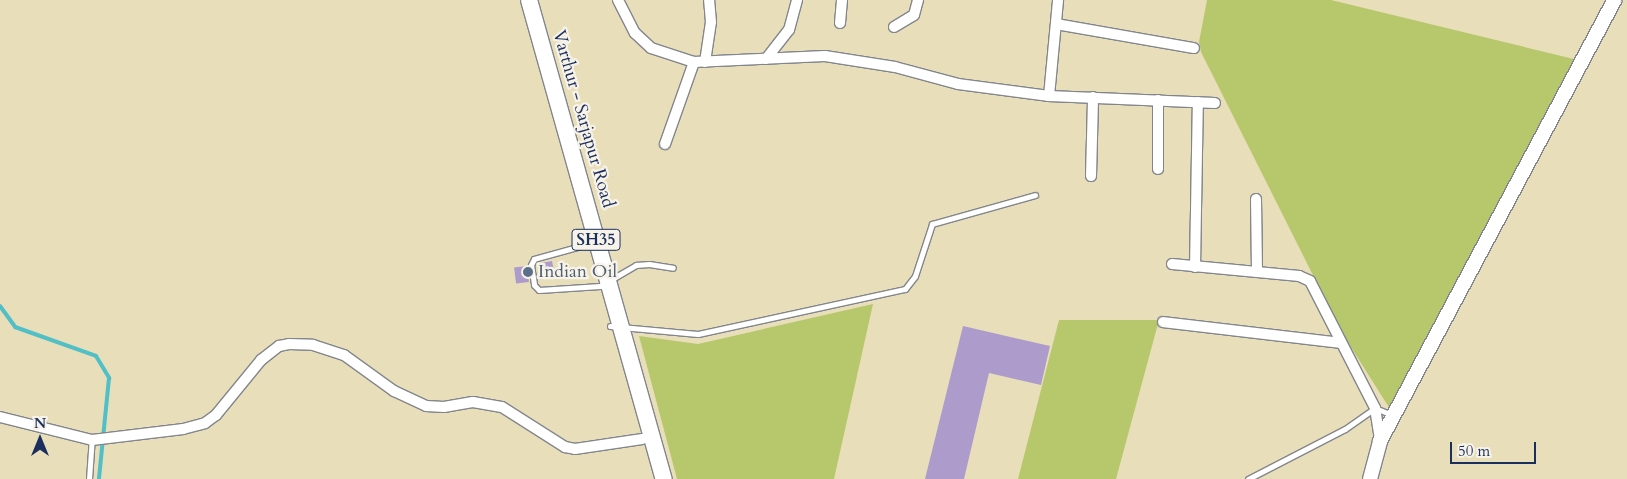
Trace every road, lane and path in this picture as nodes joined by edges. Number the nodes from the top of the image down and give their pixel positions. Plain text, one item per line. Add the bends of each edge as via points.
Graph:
1 (519, 0) edge
2 (529, 0) edge
3 (618, 0) edge
4 (709, 0) edge
5 (797, 0) edge
6 (842, 0) edge
7 (918, 0) edge
8 (1058, 0) edge
9 (1614, 0) edge
10 (840, 23) dead end
11 (1056, 24) junction
12 (894, 27) dead end
13 (1194, 48) dead end
14 (766, 59) junction
15 (694, 62) junction
16 (705, 62) junction
17 (1049, 96) junction
18 (1092, 98) junction
19 (1158, 100) junction
20 (1198, 102) junction
21 (1215, 103) dead end
22 (665, 144) dead end
23 (1158, 169) dead end
24 (1091, 176) dead end
25 (1035, 196) dead end
26 (1256, 200) dead end
27 (588, 244) junction
28 (1172, 264) dead end
29 (1194, 266) junction
30 (673, 268) dead end
31 (1257, 272) junction
32 (603, 283) junction
33 (1163, 322) dead end
34 (615, 327) junction
35 (1341, 343) junction
36 (1375, 408) junction
37 (1396, 416) junction
38 (0, 417) edge
39 (642, 439) junction
40 (92, 440) junction
41 (1380, 441) junction
42 (89, 479) edge
43 (652, 479) edge
44 (664, 479) edge
45 (1248, 479) edge
46 (1370, 479) edge

1 - 27 main road, Varthur - Sarjapur Road / SH35
2 - 32 main road, Varthur - Sarjapur Road / SH35
3 - 15 street via 635,33 651,48
4 - 16 street
5 - 14 street via 789,30
6 - 10 street
7 - 12 street via 914,15
8 - 11 street
9 - 37 street
11 - 13 street
11 - 17 street
14 - 16 street
14 - 17 street via 825,56 895,67 958,84
15 - 16 street
15 - 22 street
17 - 18 street
18 - 19 street
18 - 24 street
19 - 20 street
19 - 23 street
20 - 21 street
20 - 29 street
25 - 34 lane via 932,224 915,276 905,288 698,334
26 - 31 street
27 - 32 main road, Varthur - Sarjapur Road / SH35
27 - 32 lane via 534,259 532,277 539,290
28 - 29 street
29 - 31 street
30 - 32 lane via 636,265
31 - 35 street via 1299,276 1310,281
32 - 34 main road, Varthur - Sarjapur Road / SH35
33 - 35 street
34 - 39 main road, Varthur - Sarjapur Road / SH35
34 - 44 main road, Varthur - Sarjapur Road / SH35
35 - 36 street
36 - 37 lane
36 - 41 street
36 - 45 lane via 1345,429
37 - 41 street
38 - 40 street
39 - 40 street via 576,449 565,447 502,407 473,402 444,407 426,406 394,391 344,355 312,345 289,344 278,346 260,360 216,415 205,422 183,429
39 - 43 main road, Varthur - Sarjapur Road / SH35
40 - 42 lane
41 - 46 street

